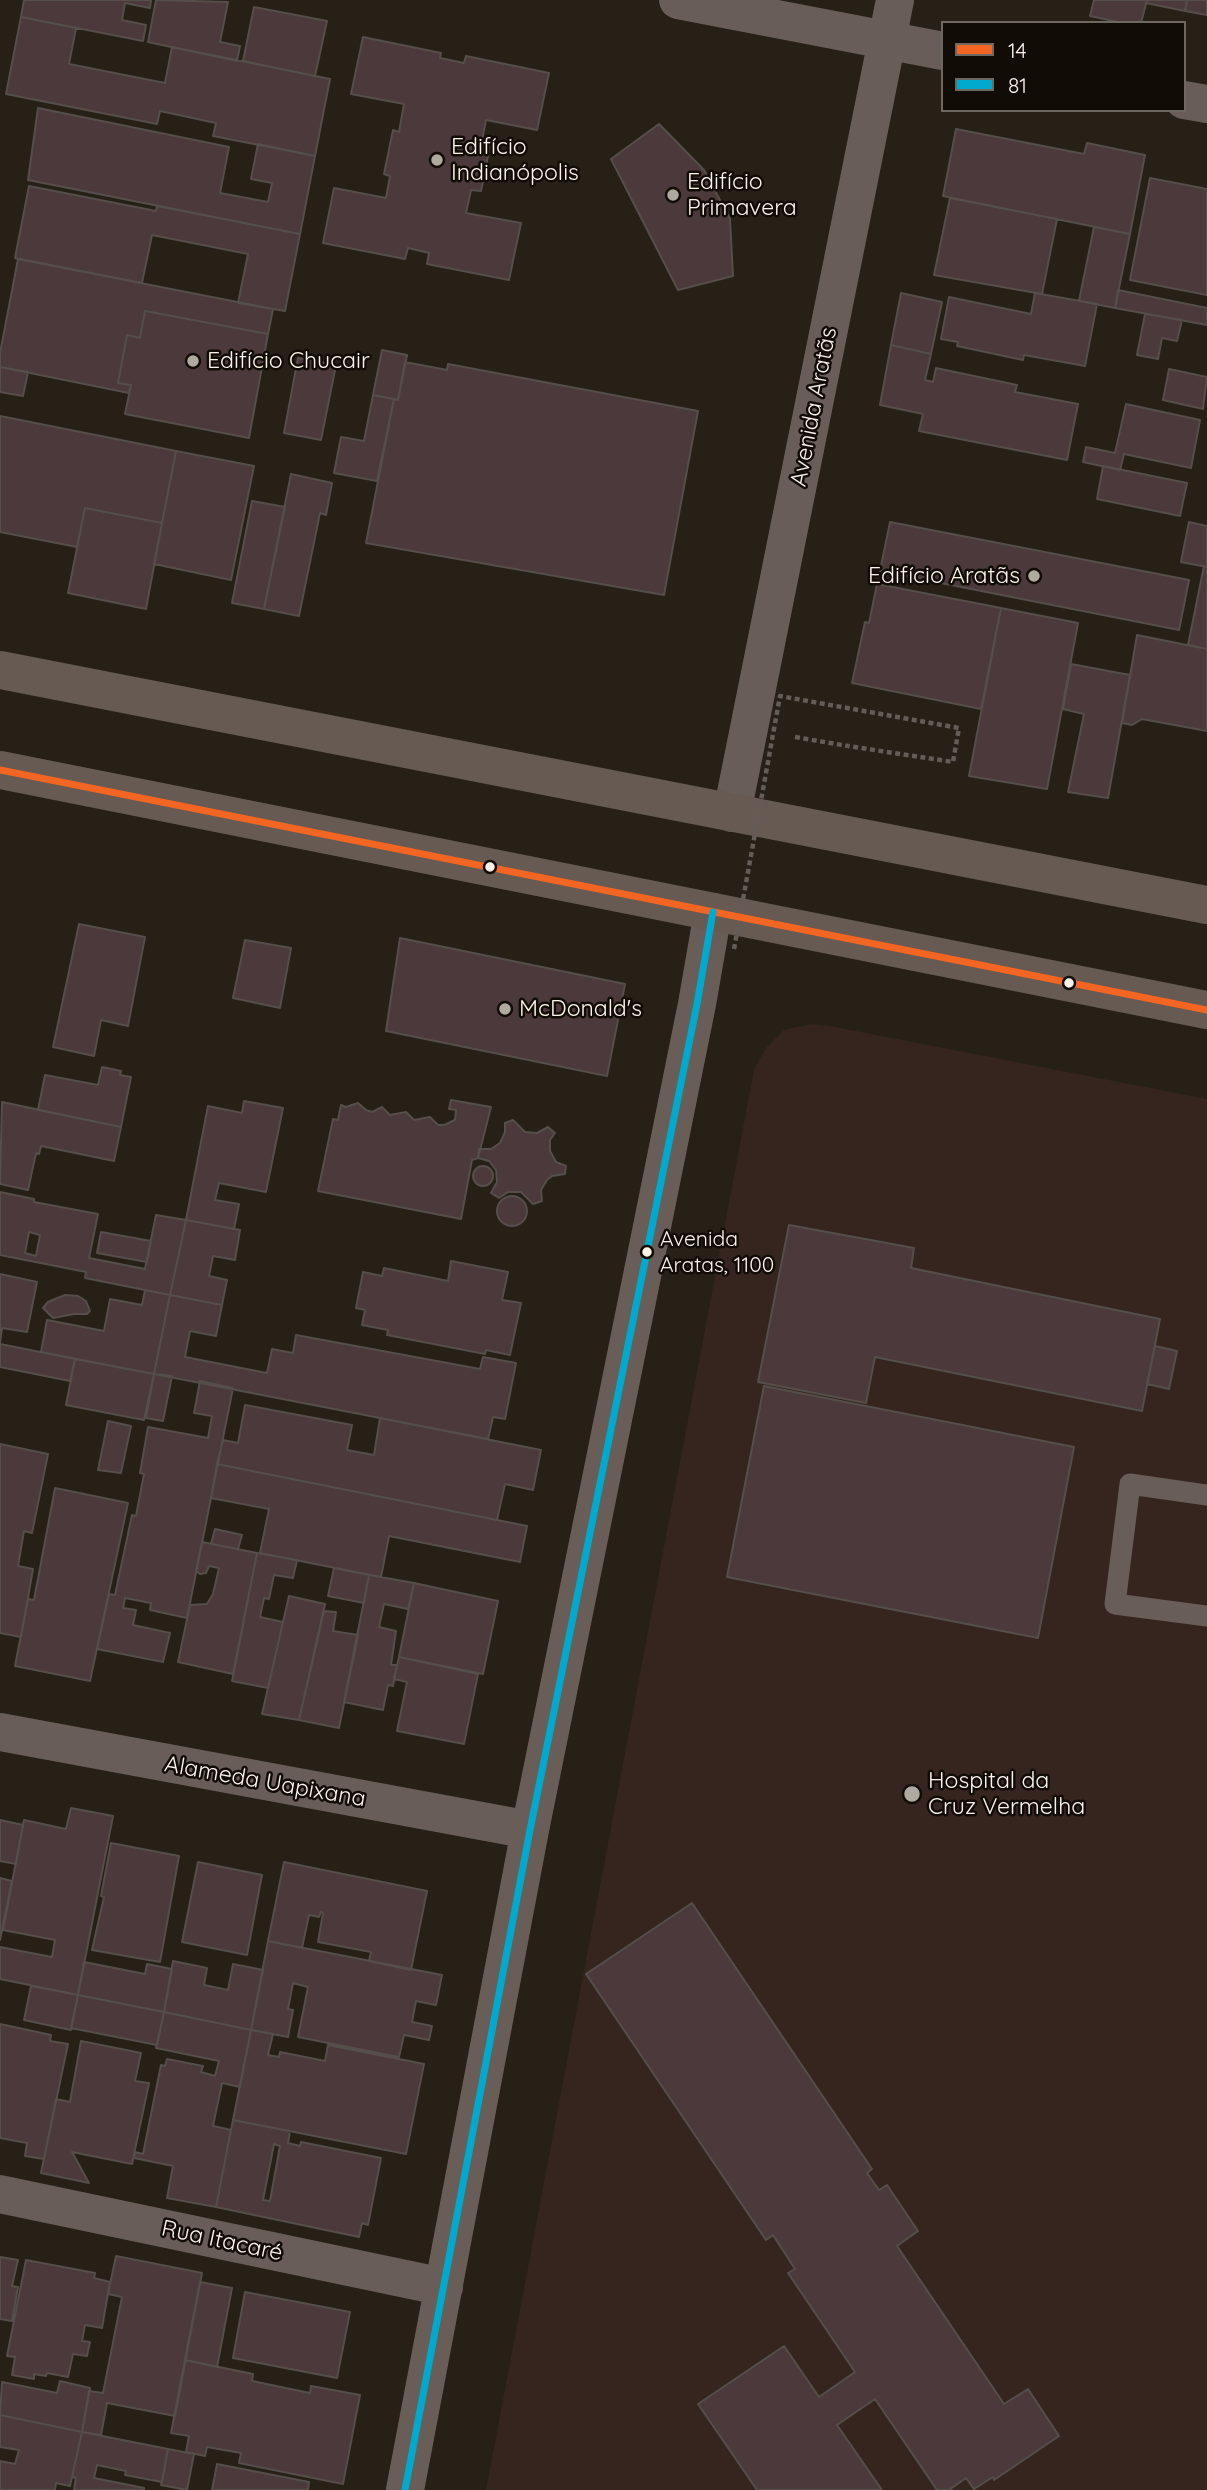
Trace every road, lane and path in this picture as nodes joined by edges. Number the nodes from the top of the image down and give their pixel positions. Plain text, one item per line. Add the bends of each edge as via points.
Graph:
1 (678, 0) edge
2 (895, 0) edge
3 (887, 40) junction
4 (941, 51) edge
5 (1186, 100) edge
6 (1207, 104) edge
7 (0, 670) edge
8 (848, 746) dead end
9 (0, 770) edge
10 (732, 813) junction
11 (1207, 905) edge
12 (713, 912) junction
13 (734, 949) dead end
14 (1207, 1010) edge
15 (1207, 1495) edge
16 (1207, 1616) edge
17 (0, 1732) edge
18 (530, 1830) junction
19 (0, 2194) edge
20 (444, 2287) junction
21 (405, 2490) edge

1 - 3 street
2 - 3 street, Avenida Aratãs
3 - 4 street
3 - 10 street, Avenida Aratãs
5 - 6 street
7 - 10 highway
8 - 13 path, bridge via 953,762 959,728 780,696
9 - 12 highway
10 - 11 highway
12 - 14 highway
12 - 18 street
15 - 16 lane via 1129,1485 1115,1604
17 - 18 street, Alameda Uapixana
18 - 20 street
19 - 20 street, Rua Itacaré
20 - 21 street

